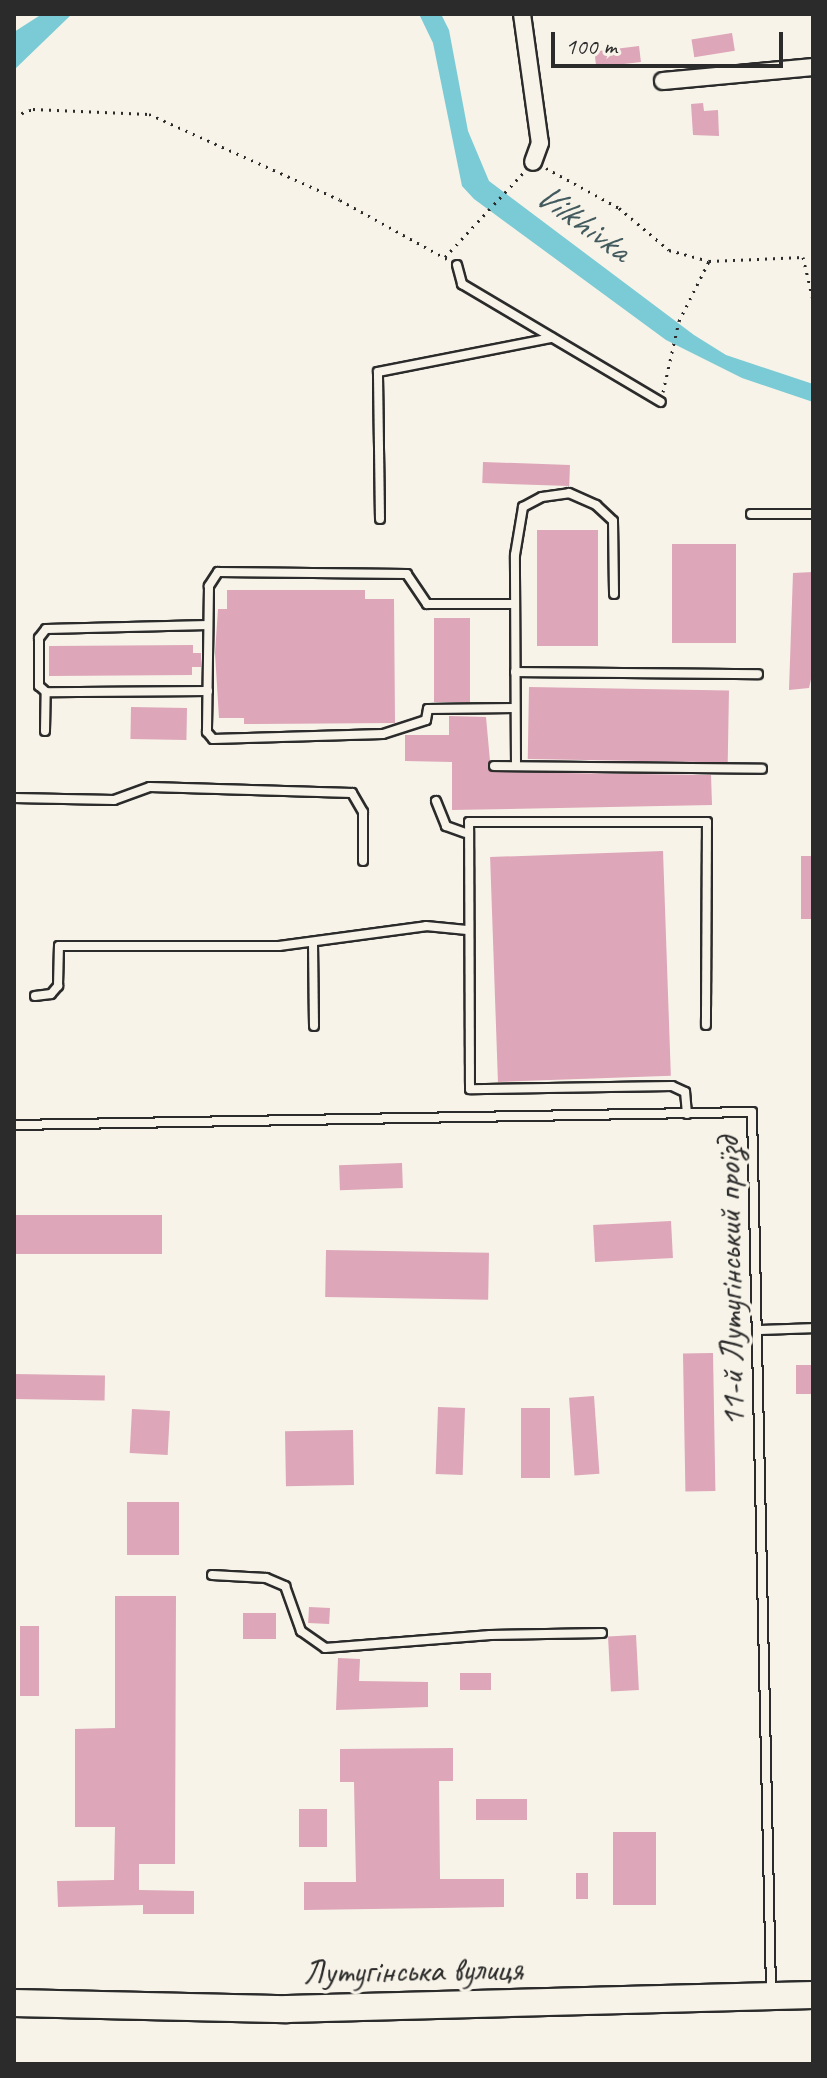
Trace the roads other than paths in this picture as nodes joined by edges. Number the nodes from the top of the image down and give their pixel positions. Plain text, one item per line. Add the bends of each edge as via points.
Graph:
1 (522, 14) edge
2 (813, 67) edge
3 (663, 81) dead end
4 (533, 162) road end
5 (457, 265) road end
6 (552, 338) junction
7 (661, 402) road end
8 (751, 514) dead end
9 (813, 514) edge
10 (380, 519) dead end
11 (614, 594) dead end
12 (515, 604) junction
13 (208, 625) junction
14 (515, 672) junction
15 (758, 674) dead end
16 (208, 691) junction
17 (46, 692) junction
18 (515, 708) junction
19 (45, 731) dead end
20 (516, 765) junction
21 (494, 766) dead end
22 (762, 769) dead end
23 (14, 798) edge
24 (436, 801) dead end
25 (465, 833) junction
26 (363, 861) dead end
27 (467, 930) junction
28 (313, 944) junction
29 (35, 996) dead end
30 (706, 1025) dead end
31 (314, 1026) dead end
32 (687, 1114) junction
33 (14, 1125) edge
34 (813, 1328) edge
35 (757, 1330) junction
36 (212, 1575) dead end
37 (602, 1633) dead end
38 (813, 1995) edge
39 (771, 1996) junction
40 (14, 2003) edge

1 - 4 street via 540,143
2 - 3 street
5 - 6 lane via 462,284
6 - 7 lane
6 - 10 lane via 378,372
8 - 9 lane
11 - 12 lane via 613,521 596,505 569,493 542,497 523,507 515,555
12 - 13 lane via 427,604 407,574 218,572 209,586
12 - 14 lane
13 - 16 lane
13 - 17 lane via 46,629 39,638 39,686
14 - 15 lane
14 - 18 lane
16 - 17 lane
16 - 18 lane via 207,732 213,739 383,734 426,720 428,709
17 - 19 lane
18 - 20 lane
20 - 21 lane
20 - 22 lane
23 - 26 lane via 114,800 150,787 352,793 363,812
24 - 25 lane via 446,826
25 - 27 lane
25 - 30 lane via 469,822 707,822
27 - 28 lane via 426,926
27 - 32 lane via 470,1089 672,1086 685,1092
28 - 29 lane via 59,946 58,986 51,994
28 - 31 lane
32 - 33 lane, 11-й Лутугінський проїзд
32 - 35 lane, 11-й Лутугінський проїзд via 752,1112
34 - 35 lane
35 - 39 lane, 11-й Лутугінський проїзд
36 - 37 lane via 266,1578 285,1586 301,1631 325,1648 490,1635
38 - 39 main road, Лутугінська вулиця
39 - 40 main road, Лутугінська вулиця via 287,2009

